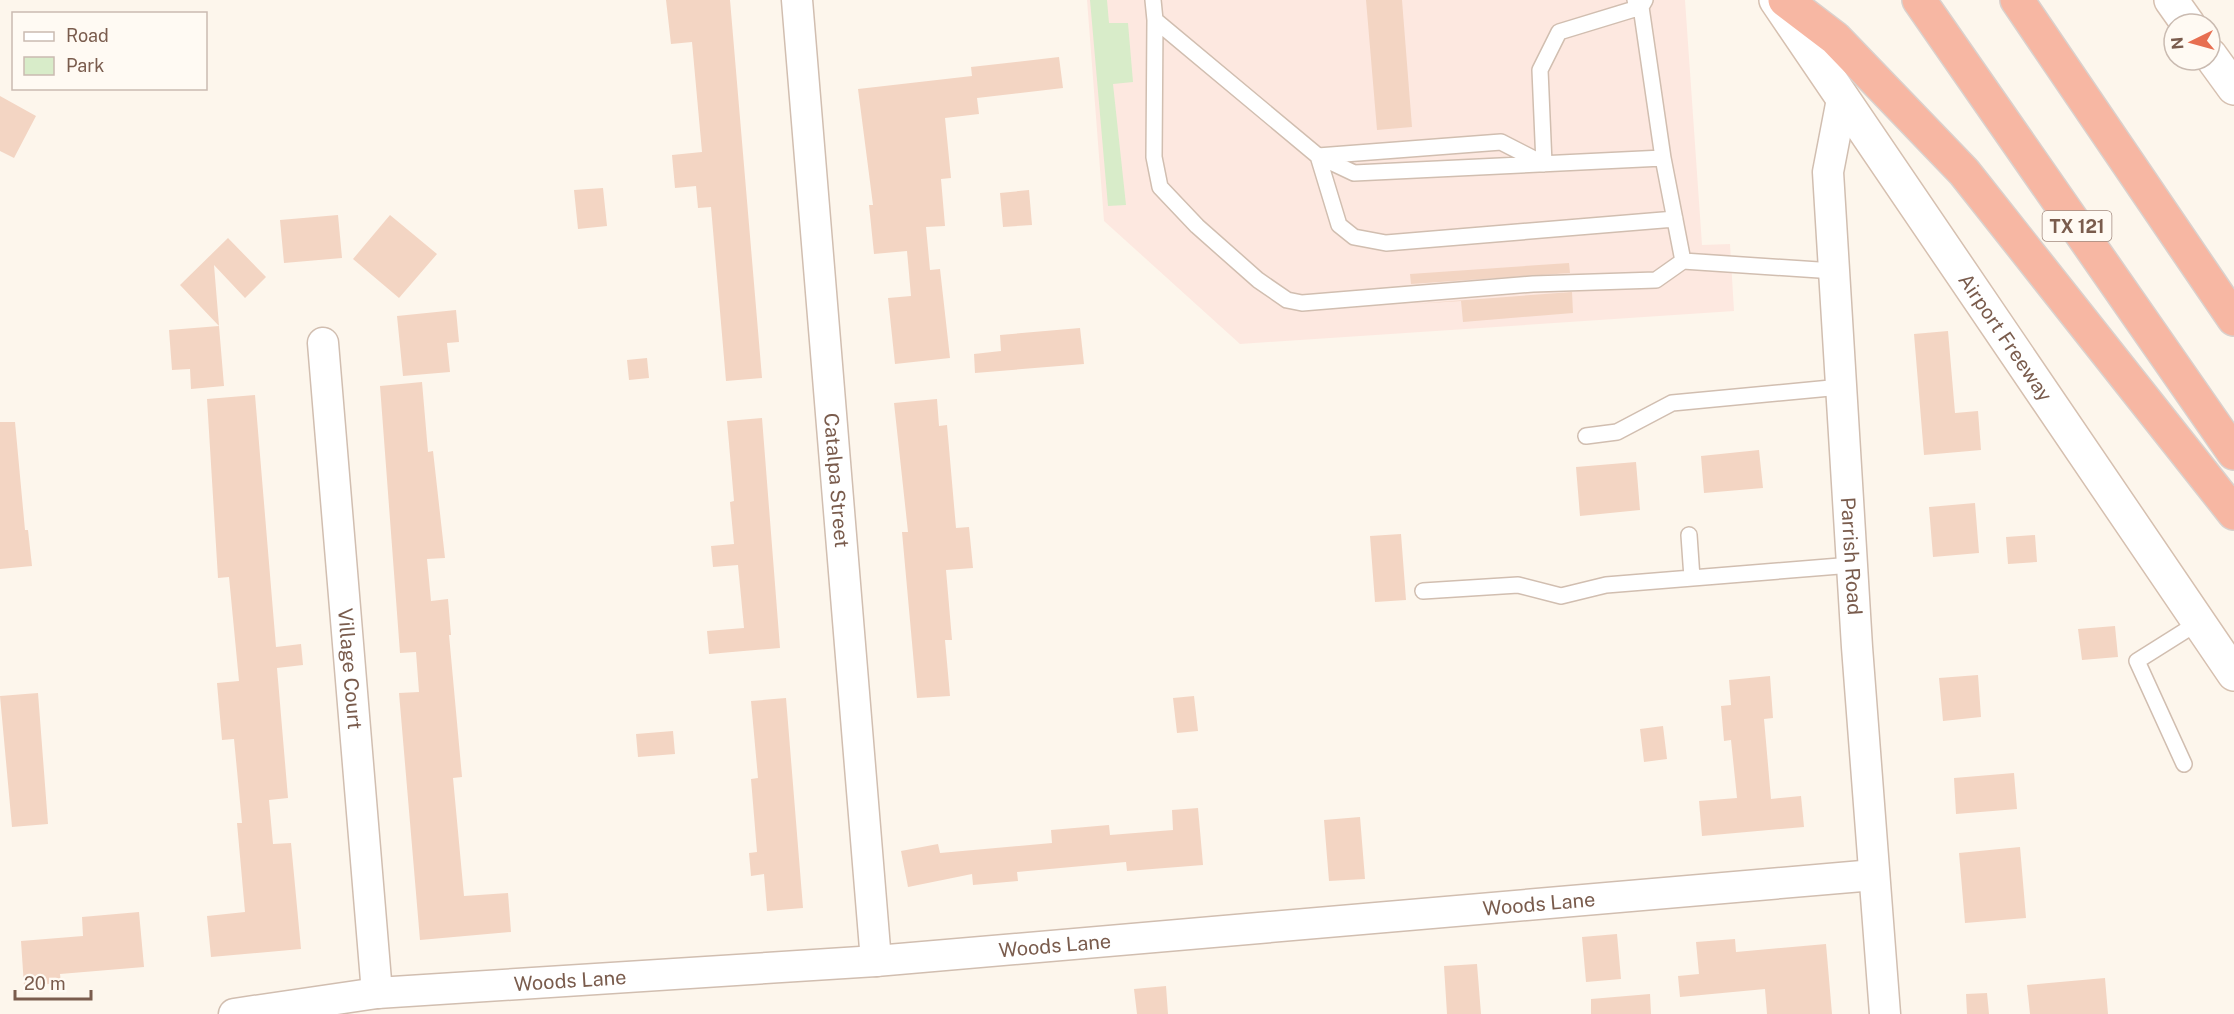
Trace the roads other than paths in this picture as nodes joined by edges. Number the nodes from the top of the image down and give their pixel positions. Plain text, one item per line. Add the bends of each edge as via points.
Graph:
1 (797, 0) edge
2 (1153, 0) edge
3 (1776, 0) edge
4 (1785, 0) edge
5 (1919, 0) edge
6 (2017, 0) edge
7 (1640, 2) edge
8 (1155, 21) junction
9 (2222, 71) edge
10 (2234, 88) edge
11 (1842, 99) junction
12 (1318, 156) junction
13 (1663, 158) junction
14 (1544, 164) junction
15 (1675, 219) junction
16 (1683, 261) junction
17 (1834, 271) junction
18 (2234, 319) edge
19 (323, 344) dead end
20 (1841, 387) junction
21 (1586, 436) dead end
22 (2234, 453) edge
23 (2234, 513) edge
24 (1689, 535) dead end
25 (1852, 565) junction
26 (1692, 578) junction
27 (1423, 591) dead end
28 (2199, 622) junction
29 (2234, 674) edge
30 (2184, 764) dead end
31 (1874, 875) junction
32 (876, 961) junction
33 (377, 993) junction
34 (234, 1014) edge
35 (1885, 1014) edge

1 - 32 street, Catalpa Street
2 - 8 lane
3 - 11 main road, Airport Freeway
4 - 23 highway via 1835,38 1964,172
5 - 22 highway, TX 121
6 - 18 highway
7 - 13 lane
7 - 14 lane via 1559,32 1540,70
8 - 12 lane
8 - 16 lane via 1154,157 1160,187 1197,226 1287,300 1302,303 1533,284 1656,280
9 - 10 main road
11 - 17 street, Parrish Road via 1828,172
11 - 28 main road, Airport Freeway
12 - 14 lane via 1354,173
12 - 14 lane via 1501,142
12 - 15 lane via 1339,225 1354,237 1386,243
13 - 14 lane
13 - 15 lane
15 - 16 lane
16 - 17 lane
17 - 20 street, Parrish Road
19 - 33 street, Village Court
20 - 21 lane via 1671,403 1617,432
20 - 25 street, Parrish Road
24 - 26 lane
25 - 26 lane
25 - 31 street, Parrish Road
26 - 27 lane via 1606,585 1561,596 1518,585
28 - 29 main road, Airport Freeway
28 - 30 lane via 2137,661
31 - 32 street, Woods Lane
31 - 35 street, Parrish Road
32 - 33 street, Woods Lane
33 - 34 street, Woods Lane

